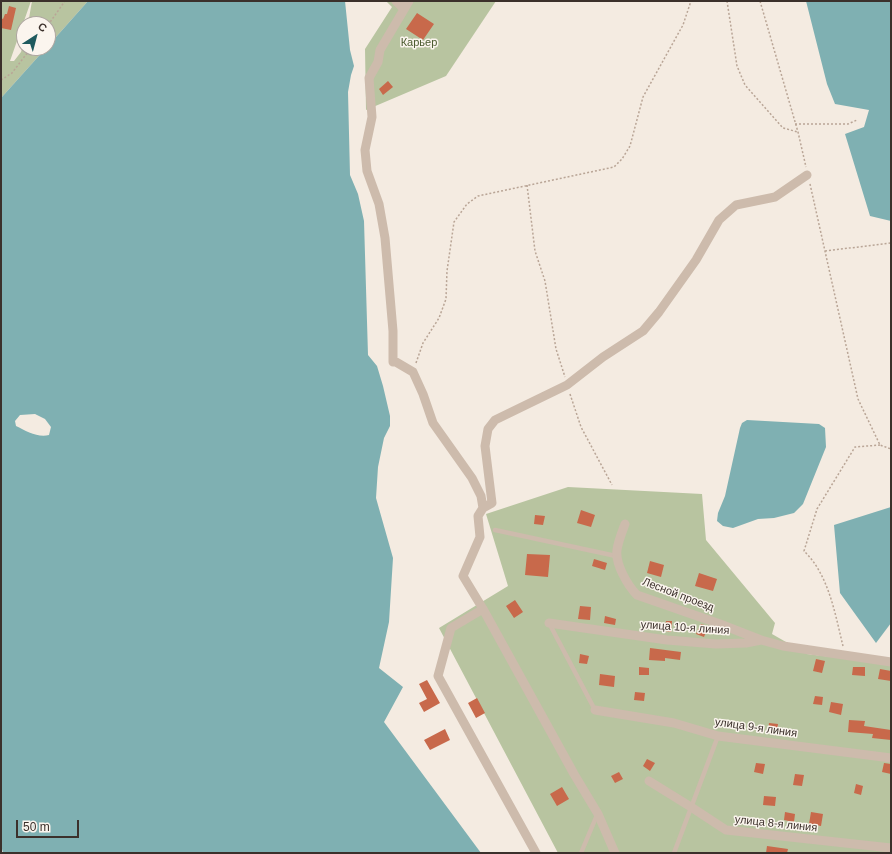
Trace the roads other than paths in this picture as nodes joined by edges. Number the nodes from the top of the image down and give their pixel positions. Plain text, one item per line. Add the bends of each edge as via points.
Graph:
1 (396, 1) edge
2 (406, 5) edge
3 (807, 175) road end
4 (483, 508) junction
5 (625, 524) dead end
6 (495, 530) dead end
7 (616, 556) junction
8 (483, 609) junction
9 (549, 623) joint
10 (761, 640) junction
11 (891, 662) edge
12 (595, 710) joint
13 (718, 736) junction
14 (891, 758) edge
15 (649, 780) dead end
16 (691, 807) junction
17 (598, 814) junction
18 (891, 848) edge
19 (536, 853) edge
20 (581, 853) edge
21 (615, 853) edge
22 (674, 853) edge

1 - 2 street
2 - 4 street via 380,50 378,62 369,78 372,117 365,150 367,171 379,204 384,238 393,331 393,362 412,372 433,423 472,478 481,496
3 - 4 street via 775,198 736,205 719,220 696,260 643,330 568,385 495,420 488,429 484,446 492,503
4 - 8 street via 478,516 480,537 463,576
5 - 7 street
6 - 7 lane
7 - 10 street, Лесной проезд via 626,579 637,595
8 - 17 street
8 - 19 street via 451,628 438,676
9 - 10 street, улица 10-я линия via 667,640 716,644
9 - 12 lane
10 - 11 street, улица 10-я линия via 783,646
12 - 13 street, улица 9-я линия via 674,723
13 - 14 street, улица 9-я линия
13 - 16 lane
15 - 16 street, улица 8-я линия
16 - 18 street, улица 8-я линия via 726,830
16 - 22 lane
17 - 20 lane
17 - 21 street

